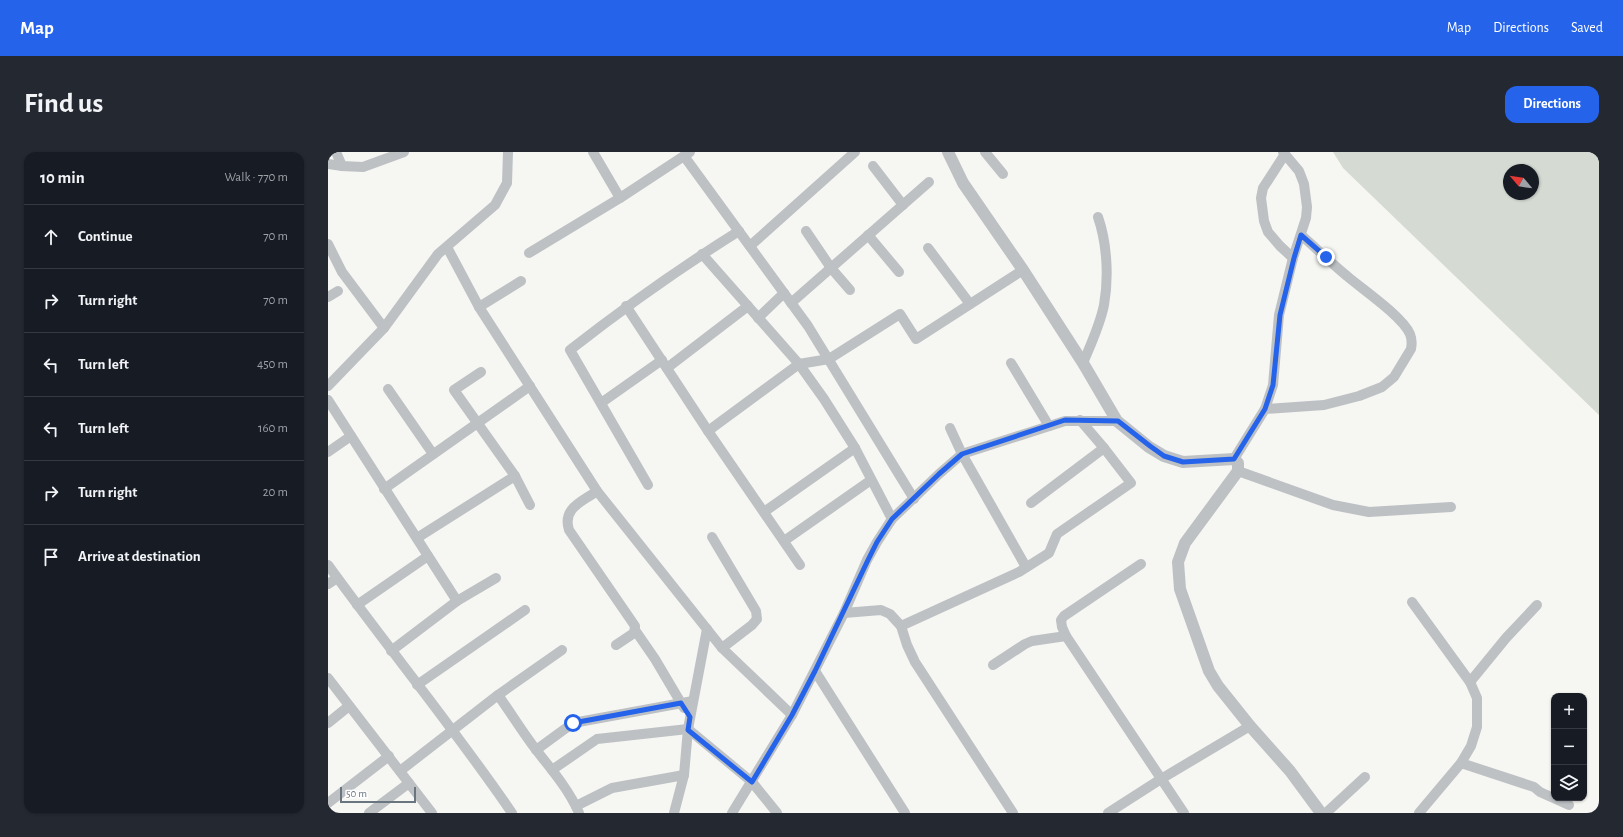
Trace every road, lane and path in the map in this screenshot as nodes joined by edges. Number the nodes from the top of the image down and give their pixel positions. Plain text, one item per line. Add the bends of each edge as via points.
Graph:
1 (336, 152) edge
2 (404, 152) edge
3 (508, 152) edge
4 (593, 152) edge
5 (948, 152) edge
6 (985, 152) edge
7 (1284, 153) edge
8 (391, 154) edge
9 (687, 154) edge
10 (850, 154) edge
11 (328, 164) edge
12 (342, 166) junction
13 (873, 166) dead end
14 (1003, 174) dead end
15 (928, 182) dead end
16 (620, 198) junction
17 (903, 205) junction
18 (1098, 217) dead end
19 (739, 231) junction
20 (806, 232) dead end
21 (868, 235) junction
22 (1301, 235) junction
23 (328, 244) edge
24 (750, 246) junction
25 (447, 247) junction
26 (928, 248) dead end
27 (529, 253) dead end
28 (702, 254) junction
29 (1294, 258) junction
30 (831, 268) junction
31 (1023, 270) junction
32 (899, 272) dead end
33 (521, 281) dead end
34 (850, 290) dead end
35 (338, 291) dead end
36 (784, 293) junction
37 (328, 297) edge
38 (791, 303) junction
39 (970, 304) junction
40 (626, 306) junction
41 (748, 306) junction
42 (480, 308) junction
43 (758, 318) junction
44 (384, 328) junction
45 (829, 359) junction
46 (1011, 363) dead end
47 (1083, 363) junction
48 (664, 364) junction
49 (799, 364) junction
50 (481, 372) dead end
51 (328, 386) edge
52 (530, 386) junction
53 (388, 389) dead end
54 (328, 400) edge
55 (601, 403) junction
56 (1265, 409) junction
57 (1080, 420) junction
58 (1118, 421) junction
59 (478, 422) junction
60 (1049, 426) junction
61 (950, 428) dead end
62 (708, 431) junction
63 (351, 436) junction
64 (855, 448) junction
65 (1104, 448) junction
66 (328, 452) edge
67 (433, 454) junction
68 (962, 454) junction
69 (1236, 465) junction
70 (515, 476) junction
71 (871, 480) junction
72 (648, 485) dead end
73 (384, 489) junction
74 (597, 491) junction
75 (914, 498) junction
76 (1031, 503) dead end
77 (530, 505) dead end
78 (1451, 507) dead end
79 (764, 512) junction
80 (892, 519) junction
81 (712, 537) dead end
82 (416, 538) junction
83 (784, 541) junction
84 (428, 556) junction
85 (1141, 564) dead end
86 (328, 565) edge
87 (800, 565) dead end
88 (1026, 568) junction
89 (337, 578) junction
90 (496, 578) dead end
91 (328, 584) edge
92 (457, 601) junction
93 (1412, 602) dead end
94 (357, 605) junction
95 (1536, 605) dead end
96 (525, 610) dead end
97 (844, 613) junction
98 (901, 626) junction
99 (634, 630) junction
100 (707, 630) junction
101 (1066, 636) junction
102 (616, 645) dead end
103 (722, 648) junction
104 (562, 650) dead end
105 (391, 651) junction
106 (993, 665) dead end
107 (815, 671) junction
108 (328, 678) edge
109 (1470, 682) junction
110 (417, 685) junction
111 (498, 695) junction
112 (693, 701) junction
113 (681, 703) junction
114 (349, 706) junction
115 (792, 715) junction
116 (690, 717) junction
117 (328, 723) edge
118 (1250, 726) junction
119 (688, 730) junction
120 (452, 731) junction
121 (536, 750) junction
122 (389, 756) junction
123 (1461, 763) junction
124 (552, 770) junction
125 (400, 771) junction
126 (684, 775) junction
127 (1365, 776) dead end
128 (1161, 779) junction
129 (752, 782) junction
130 (409, 783) junction
131 (328, 803) edge
132 (1569, 806) dead end
133 (577, 809) edge
134 (774, 812) edge
135 (369, 813) edge
136 (432, 813) edge
137 (512, 813) edge
138 (674, 813) edge
139 (732, 813) edge
140 (904, 813) edge
141 (1013, 813) edge
142 (1108, 813) edge
143 (1184, 813) edge
144 (1321, 813) edge
145 (1326, 813) edge
146 (1420, 813) edge

1 - 12 street
2 - 8 street
3 - 25 street via 507,183 494,205
4 - 16 street
5 - 31 street via 963,183
6 - 14 street
7 - 22 street via 1299,171 1304,184 1307,207
7 - 29 street via 1263,188 1261,198 1268,232
8 - 12 street via 363,167
9 - 16 street
9 - 19 street
10 - 24 street
11 - 12 street
13 - 17 street
15 - 17 street
16 - 27 street
17 - 21 street
18 - 47 street via 1103,230 1106,287 1099,324
19 - 24 street
19 - 28 street
20 - 30 street
21 - 30 street
21 - 32 street
22 - 29 street
22 - 56 street via 1399,320 1409,333 1411,349 1394,377 1382,387 1324,405
23 - 44 street via 342,272
24 - 36 street
25 - 42 street
25 - 44 street via 438,254
26 - 39 street
28 - 40 street
28 - 41 street
29 - 56 street via 1280,315 1273,385
30 - 34 street
30 - 38 street
31 - 39 street
31 - 47 street
33 - 42 street
35 - 37 street
36 - 38 street
36 - 43 street
38 - 45 street
39 - 45 street via 916,339 900,314
40 - 48 street
40 - 55 street via 570,350
41 - 43 street
41 - 48 street
42 - 52 street
43 - 49 street
44 - 51 street
45 - 49 street
45 - 75 street
46 - 60 street
47 - 58 street
48 - 55 street
48 - 62 street
49 - 62 street
49 - 64 street
50 - 59 street via 454,390
52 - 59 street
52 - 74 street
53 - 67 street
54 - 63 street
55 - 72 street
56 - 69 street
57 - 58 street
57 - 60 street via 1065,420
57 - 65 street
58 - 69 street via 1164,456 1183,462
59 - 67 street
59 - 70 street
60 - 68 street
61 - 68 street
62 - 79 street
63 - 66 street
63 - 73 street
64 - 71 street
64 - 79 street
65 - 76 street
65 - 88 street via 1131,483 1057,534 1049,553
67 - 73 street
68 - 75 street
68 - 88 street
69 - 78 street via 1333,505 1361,511 1386,512
69 - 118 street via 1185,543 1178,562 1180,589 1209,671
70 - 77 street
70 - 82 street
71 - 80 street
71 - 83 street
73 - 82 street
74 - 99 street via 570,510 567,516 569,530 635,626
74 - 100 street
75 - 80 street
79 - 83 street
80 - 97 street via 877,542
81 - 103 street via 756,612 752,626
82 - 84 street
83 - 87 street
84 - 92 street
84 - 94 street
85 - 101 street via 1064,616 1061,620
86 - 89 street
88 - 98 street
89 - 91 street
89 - 94 street
90 - 92 street
92 - 105 street
93 - 109 street
94 - 105 street
95 - 109 street
96 - 110 street
97 - 98 street via 882,610 890,614
97 - 107 street
98 - 141 street via 915,662
99 - 102 street via 631,636
99 - 113 street
100 - 103 street
100 - 112 street
101 - 106 street via 1032,641
101 - 128 street
103 - 115 street
104 - 111 street
105 - 110 street
107 - 115 street
107 - 140 street
108 - 114 street
109 - 123 street via 1477,698 1477,726 1471,746
110 - 120 street
111 - 120 street
111 - 121 street
112 - 113 street
112 - 116 street
113 - 116 street
113 - 121 street via 573,723
114 - 117 street
114 - 122 street
115 - 129 street
116 - 119 street
118 - 128 street
118 - 144 street via 1290,771
119 - 124 street via 597,739
119 - 126 street
119 - 129 street
120 - 125 street
120 - 137 street
121 - 124 street
122 - 125 street
122 - 131 street
123 - 132 street via 1534,787
123 - 146 street
124 - 133 street
125 - 130 street
126 - 133 street via 612,788
126 - 138 street
127 - 145 street
128 - 142 street
128 - 143 street
129 - 134 street
129 - 139 street
130 - 135 street
130 - 136 street

